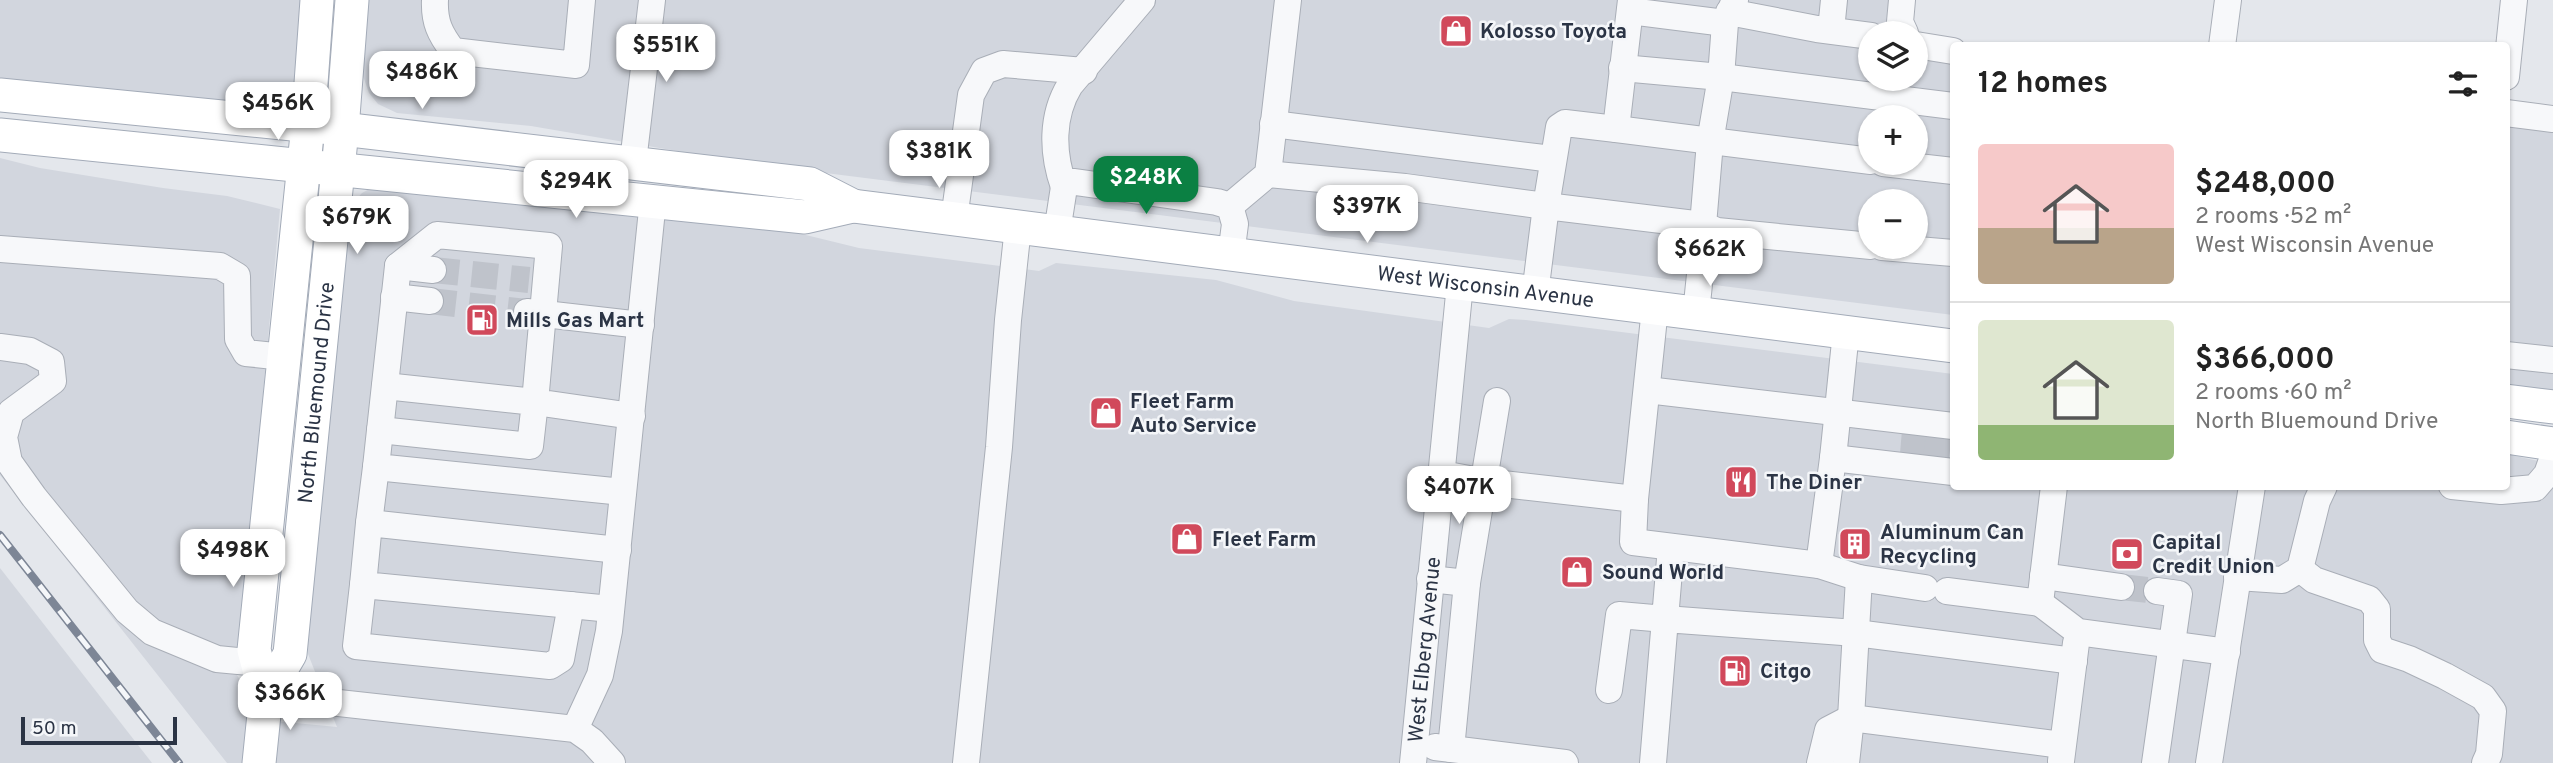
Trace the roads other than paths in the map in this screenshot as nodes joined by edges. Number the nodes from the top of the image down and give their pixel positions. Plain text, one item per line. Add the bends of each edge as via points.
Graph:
1 (317, 0) edge
2 (352, 0) edge
3 (435, 0) edge
4 (582, 0) edge
5 (652, 0) edge
6 (1142, 0) edge
7 (1289, 0) edge
8 (1835, 0) edge
9 (1902, 0) edge
10 (2228, 0) edge
11 (2514, 0) edge
12 (1630, 6) edge
13 (1730, 11) edge
14 (1790, 11) edge
15 (1900, 21) edge
16 (1831, 30) junction
17 (1858, 34) edge
18 (2223, 42) edge
19 (2510, 42) edge
20 (1928, 47) edge
21 (1950, 51) edge
22 (1622, 68) junction
23 (1084, 71) junction
24 (1721, 77) junction
25 (0, 95) edge
26 (1950, 106) edge
27 (2510, 114) edge
28 (2553, 119) edge
29 (1273, 124) junction
30 (308, 125) junction
31 (342, 129) junction
32 (1616, 130) junction
33 (0, 135) edge
34 (1710, 142) junction
35 (1552, 159) junction
36 (1858, 159) edge
37 (633, 162) junction
38 (303, 166) junction
39 (1928, 168) edge
40 (338, 170) junction
41 (1950, 171) edge
42 (1268, 174) junction
43 (1064, 187) junction
44 (653, 200) junction
45 (853, 206) junction
46 (1230, 206) junction
47 (1546, 206) junction
48 (954, 219) junction
49 (1703, 225) junction
50 (1018, 227) junction
51 (1057, 232) junction
52 (1858, 245) edge
53 (0, 249) edge
54 (1928, 251) edge
55 (1950, 253) edge
56 (1231, 255) junction
57 (398, 266) junction
58 (433, 270) tunnel mouth
59 (1460, 284) junction
60 (1535, 294) junction
61 (394, 297) junction
62 (430, 301) tunnel mouth
63 (1656, 309) junction
64 (534, 313) junction
65 (1696, 313) junction
66 (641, 325) junction
67 (1846, 332) junction
68 (1950, 346) edge
69 (0, 347) edge
70 (2510, 355) edge
71 (284, 357) junction
72 (2553, 360) edge
73 (385, 386) junction
74 (1647, 390) junction
75 (1497, 401) dead end
76 (534, 402) junction
77 (2510, 402) edge
78 (2553, 407) edge
79 (1838, 413) junction
80 (632, 416) junction
81 (380, 430) junction
82 (2510, 438) edge
83 (2553, 444) edge
84 (1931, 446) edge
85 (2553, 457) edge
86 (1833, 458) junction
87 (376, 467) junction
88 (1442, 474) junction
89 (1485, 482) junction
90 (2054, 490) edge
91 (2251, 490) edge
92 (2322, 490) edge
93 (2491, 490) edge
94 (623, 492) junction
95 (1635, 499) junction
96 (369, 523) junction
97 (1671, 547) junction
98 (618, 550) junction
99 (1819, 565) junction
100 (2300, 569) junction
101 (2043, 576) junction
102 (2237, 577) junction
103 (1859, 578) junction
104 (1430, 579) junction
105 (1467, 583) junction
106 (363, 585) junction
107 (2121, 587) tunnel mouth
108 (2157, 591) tunnel mouth
109 (2040, 603) junction
110 (571, 605) junction
111 (611, 609) junction
112 (1665, 619) junction
113 (2078, 632) junction
114 (1856, 633) junction
115 (2172, 646) junction
116 (2227, 652) junction
117 (2074, 661) junction
118 (258, 663) junction
119 (1609, 690) dead end
120 (266, 695) junction
121 (1418, 707) junction
122 (1454, 711) junction
123 (1851, 718) junction
124 (575, 729) junction
125 (1451, 748) junction
126 (1414, 754) edge
127 (2062, 754) edge
128 (259, 763) edge
129 (612, 763) edge
130 (966, 763) edge
131 (1565, 763) edge
132 (1653, 763) edge
133 (1820, 763) edge
134 (1846, 763) edge
135 (2155, 763) edge
136 (2209, 763) edge
137 (2485, 763) edge

1 - 30 main road, North Bluemound Drive
2 - 31 main road, North Bluemound Drive
3 - 4 street via 438,33 453,51 576,65
5 - 37 street
6 - 23 street
7 - 29 street
8 - 16 street
9 - 15 street
10 - 18 street
11 - 19 street
12 - 13 street
12 - 22 street
13 - 14 street
13 - 24 street
14 - 16 street
16 - 17 street
20 - 21 street
22 - 24 street
22 - 32 street
23 - 43 street via 1061,100 1054,152
23 - 48 street via 1003,64 984,71 971,95
24 - 26 street
24 - 34 street
25 - 30 main road, West Wisconsin Avenue
27 - 28 street
29 - 35 street
29 - 42 street
30 - 31 main road, West Wisconsin Avenue
30 - 38 main road, North Bluemound Drive
31 - 37 main road, West Wisconsin Avenue
31 - 40 main road, North Bluemound Drive
32 - 34 street
32 - 35 street via 1565,123 1556,134
33 - 38 main road, West Wisconsin Avenue
34 - 36 street
34 - 49 street
35 - 47 street
37 - 45 main road, West Wisconsin Avenue via 810,184
38 - 40 main road, West Wisconsin Avenue
38 - 71 main road, North Bluemound Drive
39 - 41 street
40 - 44 main road, West Wisconsin Avenue
40 - 120 main road, North Bluemound Drive via 290,654
42 - 46 street
42 - 47 street
43 - 46 street via 1075,182
43 - 51 street
44 - 45 main road, West Wisconsin Avenue via 805,216
44 - 66 street
45 - 48 main road, West Wisconsin Avenue
46 - 56 street via 1235,224
47 - 49 street
47 - 60 street
48 - 50 main road, West Wisconsin Avenue
49 - 52 street via 1717,232
49 - 65 street
50 - 51 main road, West Wisconsin Avenue
50 - 130 street
51 - 56 main road, West Wisconsin Avenue
53 - 71 street via 220,266 237,276 238,339 246,353
54 - 55 street
56 - 59 main road, West Wisconsin Avenue
57 - 58 street
57 - 61 street
57 - 64 street via 437,235 549,246 537,281
59 - 60 main road, West Wisconsin Avenue
59 - 88 street, West Elberg Avenue
60 - 63 main road, West Wisconsin Avenue
61 - 62 street
61 - 73 street
63 - 65 main road, West Wisconsin Avenue
63 - 74 street
64 - 66 street
64 - 76 street
65 - 67 main road, West Wisconsin Avenue
66 - 80 street
67 - 68 main road, West Wisconsin Avenue
67 - 79 street
69 - 118 street via 30,351 51,362 53,381 11,412 4,437 9,462 86,564 152,632 217,659
70 - 72 street
71 - 118 main road, North Bluemound Drive via 254,650
73 - 76 street
73 - 81 street
74 - 79 street
74 - 95 street
75 - 89 street
76 - 80 street
76 - 81 street via 530,446
77 - 78 main road
79 - 84 street
79 - 86 street
80 - 94 street
81 - 87 street
82 - 83 main road
84 - 86 street
85 - 93 street via 2535,488
86 - 99 street
87 - 94 street
87 - 96 street
88 - 89 street
88 - 104 street, West Elberg Avenue
89 - 95 street
89 - 105 street
90 - 101 street
91 - 102 street
92 - 100 street
94 - 98 street
95 - 97 street via 1633,542
96 - 98 street
96 - 106 street
97 - 99 street
97 - 112 street
98 - 111 street
99 - 103 street
100 - 102 street via 2282,580
100 - 137 street via 2314,580 2368,599 2377,609 2377,640 2382,650 2483,697 2493,711
101 - 107 street
101 - 109 street
102 - 116 street
103 - 109 street
103 - 114 street
104 - 105 street
104 - 121 street, West Elberg Avenue
105 - 122 street
106 - 110 street
106 - 110 street via 356,646 550,666 561,659
108 - 115 street via 2179,594
109 - 113 street
110 - 111 street
111 - 124 street via 600,675
112 - 114 street
112 - 119 street via 1619,615
112 - 132 street
113 - 115 street
113 - 117 street
114 - 117 street
114 - 123 street
115 - 116 street
115 - 135 street
116 - 136 street
117 - 127 street
118 - 120 main road, North Bluemound Drive
120 - 124 street
120 - 128 main road, North Bluemound Drive
121 - 122 street
121 - 126 street, West Elberg Avenue
122 - 125 street
123 - 127 street
123 - 133 street via 1828,730
123 - 134 street
124 - 129 street
125 - 126 street
125 - 131 street

